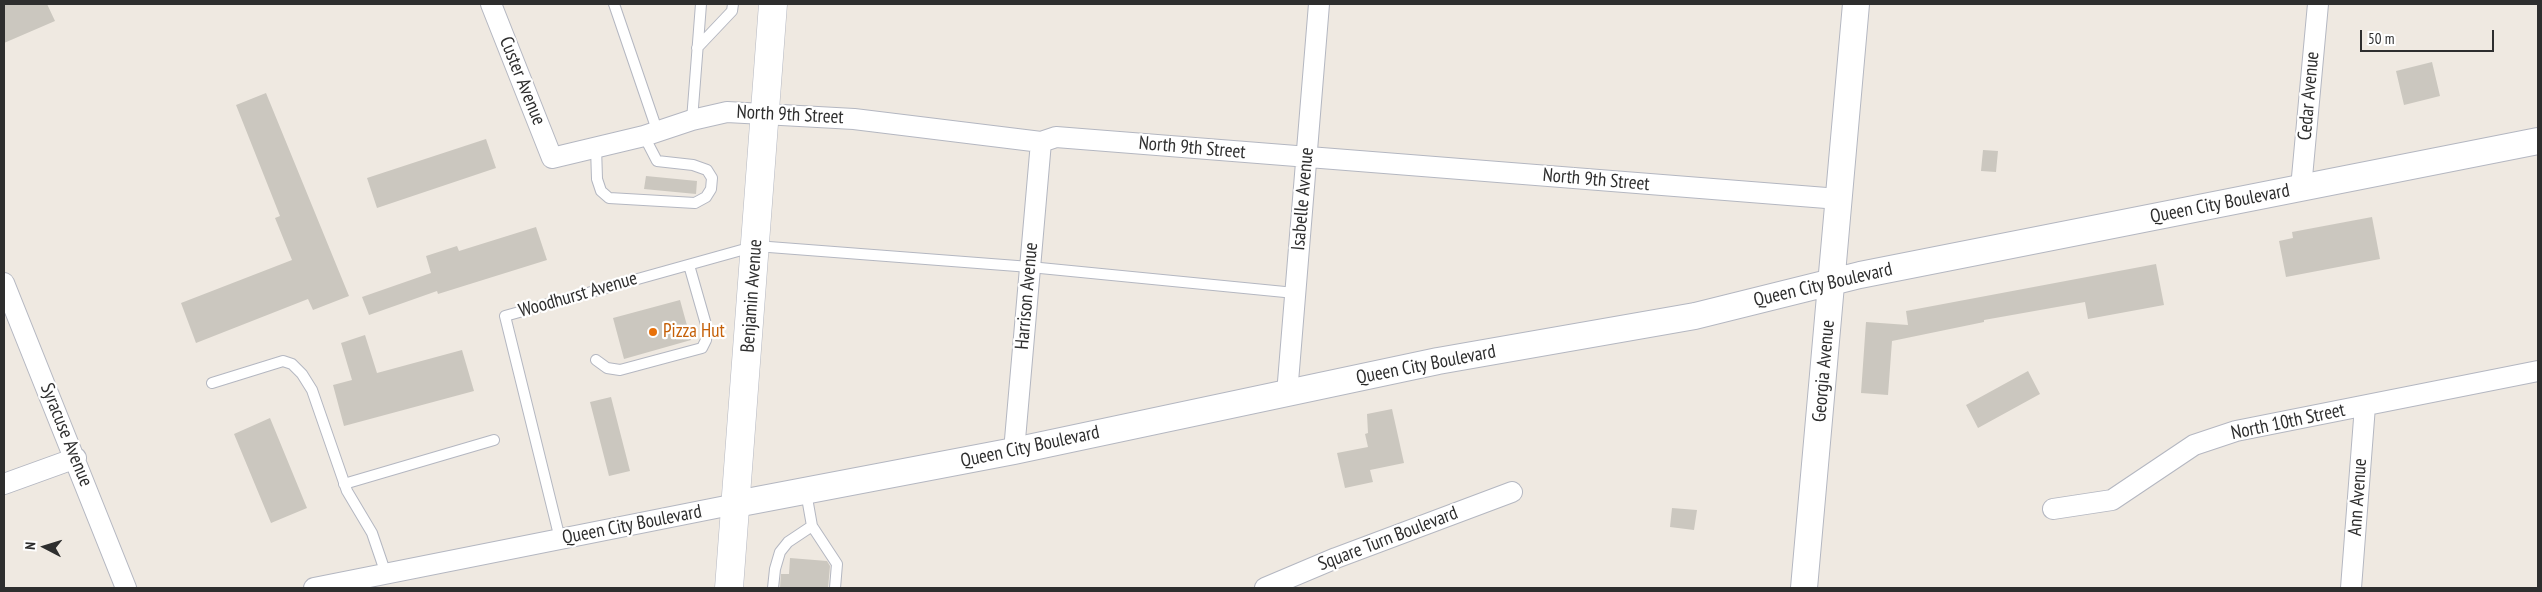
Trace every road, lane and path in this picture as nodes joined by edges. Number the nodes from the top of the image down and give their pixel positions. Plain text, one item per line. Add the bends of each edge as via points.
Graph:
1 (491, 4) edge
2 (614, 4) edge
3 (701, 4) edge
4 (732, 4) edge
5 (773, 4) edge
6 (1319, 4) edge
7 (1856, 4) edge
8 (2318, 4) edge
9 (698, 48) junction
10 (764, 114) junction
11 (692, 120) junction
12 (651, 134) junction
13 (2538, 141) edge
14 (1041, 142) junction
15 (596, 147) junction
16 (1307, 157) junction
17 (552, 158) joint
18 (2301, 188) junction
19 (1839, 199) junction
20 (756, 246) junction
21 (689, 265) junction
22 (1030, 267) junction
23 (1832, 282) junction
24 (4, 283) edge
25 (1295, 293) junction
26 (596, 360) dead end
27 (2538, 371) edge
28 (212, 383) dead end
29 (1287, 394) junction
30 (2365, 406) junction
31 (494, 440) dead end
32 (1014, 451) junction
33 (76, 458) junction
34 (4, 484) edge
35 (344, 484) junction
36 (806, 492) junction
37 (1512, 492) dead end
38 (736, 504) junction
39 (2053, 509) dead end
40 (812, 526) junction
41 (560, 540) junction
42 (386, 574) junction
43 (126, 588) edge
44 (314, 588) edge
45 (729, 588) edge
46 (773, 588) edge
47 (835, 588) edge
48 (1265, 588) edge
49 (1804, 588) edge
50 (2351, 588) edge

1 - 17 street, Custer Avenue
2 - 12 lane
3 - 9 lane
4 - 9 lane via 732,11
5 - 10 main road, Benjamin Avenue
6 - 16 street, Isabelle Avenue
7 - 19 street, Georgia Avenue
8 - 18 street, Cedar Avenue
9 - 11 lane
10 - 11 street, North 9th Street via 727,112
10 - 14 street, North 9th Street via 854,119
10 - 20 main road, Benjamin Avenue
11 - 12 street, North 9th Street
12 - 15 street, North 9th Street
12 - 15 lane via 657,161 694,165 707,170 712,178 706,197 696,203 609,198 601,191 597,180
13 - 18 street, Queen City Boulevard
14 - 16 street, North 9th Street via 1056,137
14 - 22 street, Harrison Avenue
15 - 17 street, North 9th Street
16 - 19 street, North 9th Street
16 - 25 street, Isabelle Avenue
18 - 23 street, Queen City Boulevard
19 - 23 street, Georgia Avenue
20 - 21 lane, Woodhurst Avenue
20 - 22 lane
20 - 38 main road, Benjamin Avenue
21 - 26 lane via 707,328 702,348 620,370 606,368
21 - 41 lane, Woodhurst Avenue via 505,316
22 - 25 lane
22 - 32 street, Harrison Avenue
23 - 29 street, Queen City Boulevard via 1695,316 1438,361
23 - 49 street, Georgia Avenue
24 - 33 street, Syracuse Avenue
25 - 29 street, Isabelle Avenue
27 - 30 street, North 10th Street
28 - 35 lane via 260,366 283,361 292,364 312,390
29 - 32 street, Queen City Boulevard
30 - 39 street, North 10th Street via 2228,434 2194,445 2112,500
30 - 50 street, Ann Avenue
31 - 35 lane
32 - 36 street, Queen City Boulevard
33 - 34 street
33 - 43 street, Syracuse Avenue
35 - 42 lane via 372,533
36 - 38 street, Queen City Boulevard
36 - 40 lane
37 - 48 street, Square Turn Boulevard
38 - 41 street, Queen City Boulevard
38 - 45 main road, Benjamin Avenue
40 - 46 lane via 788,542 780,552 774,569
40 - 47 lane via 837,564
41 - 42 street, Queen City Boulevard
42 - 44 street, Queen City Boulevard

